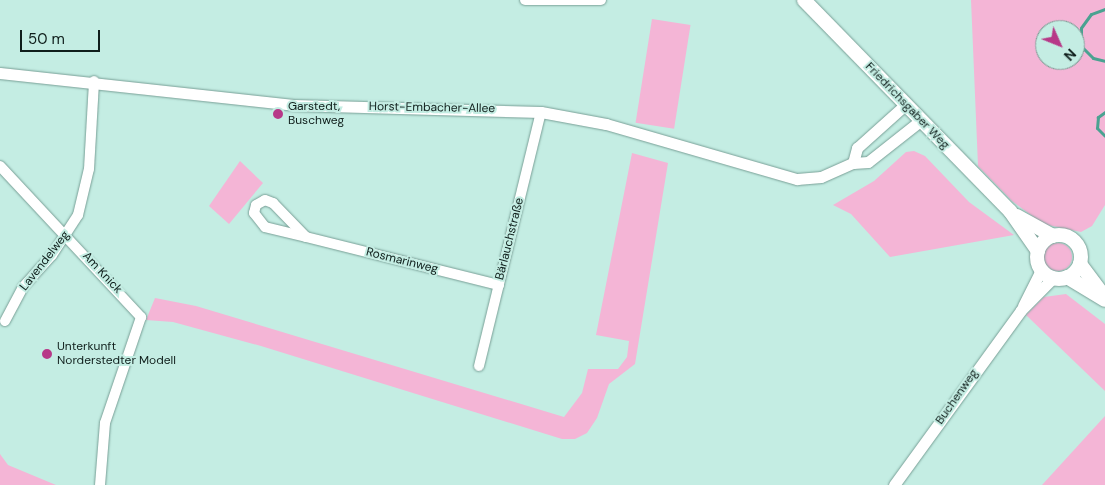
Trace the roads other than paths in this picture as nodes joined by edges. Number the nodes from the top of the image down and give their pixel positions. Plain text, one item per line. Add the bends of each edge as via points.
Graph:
1 (525, 0) edge
2 (601, 0) edge
3 (804, 0) edge
4 (0, 73) edge
5 (94, 81) junction
6 (905, 105) junction
7 (540, 112) junction
8 (920, 121) junction
9 (853, 163) junction
10 (0, 166) edge
11 (1010, 211) junction
12 (66, 235) junction
13 (1053, 236) junction
14 (306, 237) junction
15 (1038, 251) junction
16 (1080, 264) junction
17 (1047, 274) junction
18 (1067, 277) junction
19 (498, 285) junction
20 (1105, 299) edge
21 (5, 321) dead end
22 (479, 366) dead end
23 (100, 485) edge
24 (894, 485) edge

1 - 2 street
3 - 6 main road, Friedrichsgaber Weg
4 - 5 street, Horst-Embacher-Allee
5 - 7 street, Horst-Embacher-Allee via 292,105
5 - 12 street, Lavendelweg via 86,186 78,215
6 - 8 main road, Friedrichsgaber Weg
6 - 9 street via 857,148
7 - 9 street, Horst-Embacher-Allee via 606,124 797,179 831,175
7 - 19 street, Bärlauchstraße
8 - 9 street, Horst-Embacher-Allee via 868,162
8 - 11 main road, Friedrichsgaber Weg
10 - 12 street, Am Knick
11 - 13 main road, Friedrichsgaber Weg
11 - 15 main road, Friedrichsgaber Weg
12 - 21 street, Lavendelweg via 22,287
12 - 23 street, Am Knick via 141,317 105,423
13 - 15 main road
13 - 16 main road via 1076,242
14 - 14 street, Rosmarinweg via 273,203 265,200 256,205 254,213 265,227
14 - 19 street, Rosmarinweg
15 - 17 main road
16 - 18 main road
16 - 20 main road
17 - 18 main road
17 - 24 street, Buchenweg
18 - 20 main road
19 - 22 street, Bärlauchstraße

